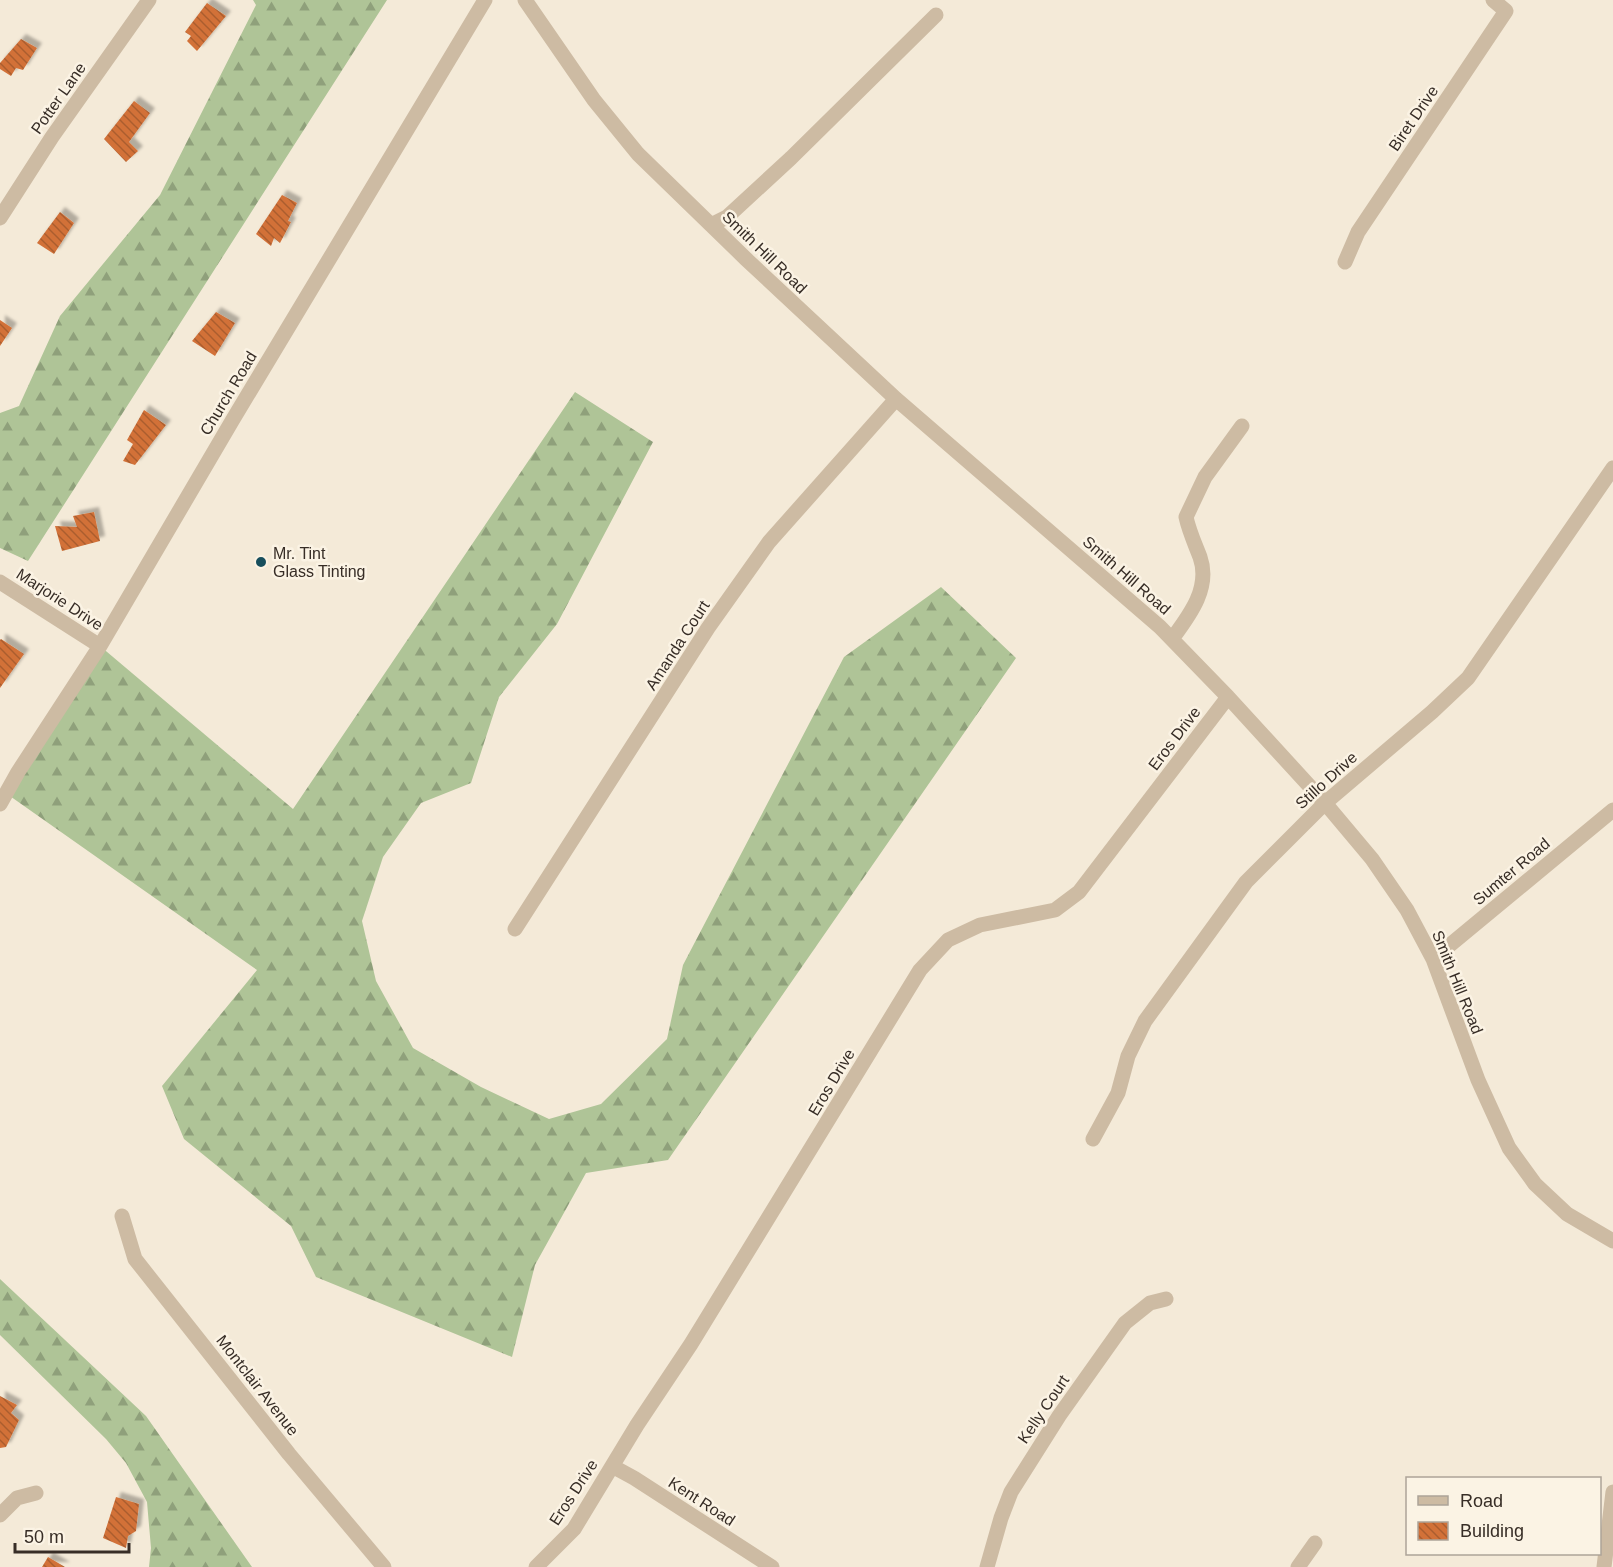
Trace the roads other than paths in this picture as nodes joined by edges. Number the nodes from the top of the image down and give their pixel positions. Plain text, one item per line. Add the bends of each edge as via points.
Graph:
1 (149, 0) edge
2 (485, 0) edge
3 (525, 0) edge
4 (1493, 0) edge
5 (936, 15) dead end
6 (0, 218) edge
7 (711, 225) junction
8 (1345, 262) dead end
9 (896, 399) junction
10 (1242, 426) dead end
11 (1613, 468) edge
12 (0, 582) edge
13 (1172, 639) junction
14 (100, 646) junction
15 (1228, 697) junction
16 (1325, 803) junction
17 (0, 804) edge
18 (1613, 810) edge
19 (515, 929) dead end
20 (1433, 959) junction
21 (1093, 1139) dead end
22 (122, 1216) dead end
23 (1613, 1241) edge
24 (1166, 1299) dead end
25 (612, 1466) junction
26 (1613, 1492) edge
27 (36, 1493) dead end
28 (0, 1515) edge
29 (1315, 1543) dead end
30 (384, 1567) edge
31 (536, 1567) edge
32 (772, 1567) edge
33 (987, 1567) edge
34 (1298, 1567) edge
35 (1604, 1567) edge

1 - 6 street, Potter Lane
2 - 14 street, Church Road
3 - 7 street, Smith Hill Road via 594,100 638,154
4 - 8 street, Biret Drive via 1506,11 1358,232
5 - 7 street via 791,158 727,217
7 - 9 street, Smith Hill Road
9 - 13 street, Smith Hill Road
9 - 19 street, Amanda Court via 769,542 708,628
10 - 13 street via 1205,477 1186,517 1201,559 1202,578 1191,614
11 - 16 street, Stillo Drive via 1468,678
12 - 14 street, Marjorie Drive
13 - 15 street, Smith Hill Road
14 - 17 street, Church Road
15 - 16 street, Smith Hill Road
15 - 25 street, Eros Drive via 1079,892 1055,910 980,925 948,940 920,970 692,1344
16 - 20 street, Smith Hill Road via 1372,859 1407,910
16 - 21 street, Stillo Drive via 1246,882 1145,1021 1128,1056 1118,1094
18 - 20 street, Sumter Road
20 - 23 street, Smith Hill Road via 1478,1080 1509,1148 1535,1184 1567,1214
22 - 30 street, Montclair Avenue via 135,1259
24 - 33 street, Kelly Court via 1150,1303 1125,1323 1059,1416 1011,1492
25 - 31 street, Eros Drive via 574,1529
25 - 32 street, Kent Road
26 - 35 street
27 - 28 street via 17,1498
29 - 34 street

